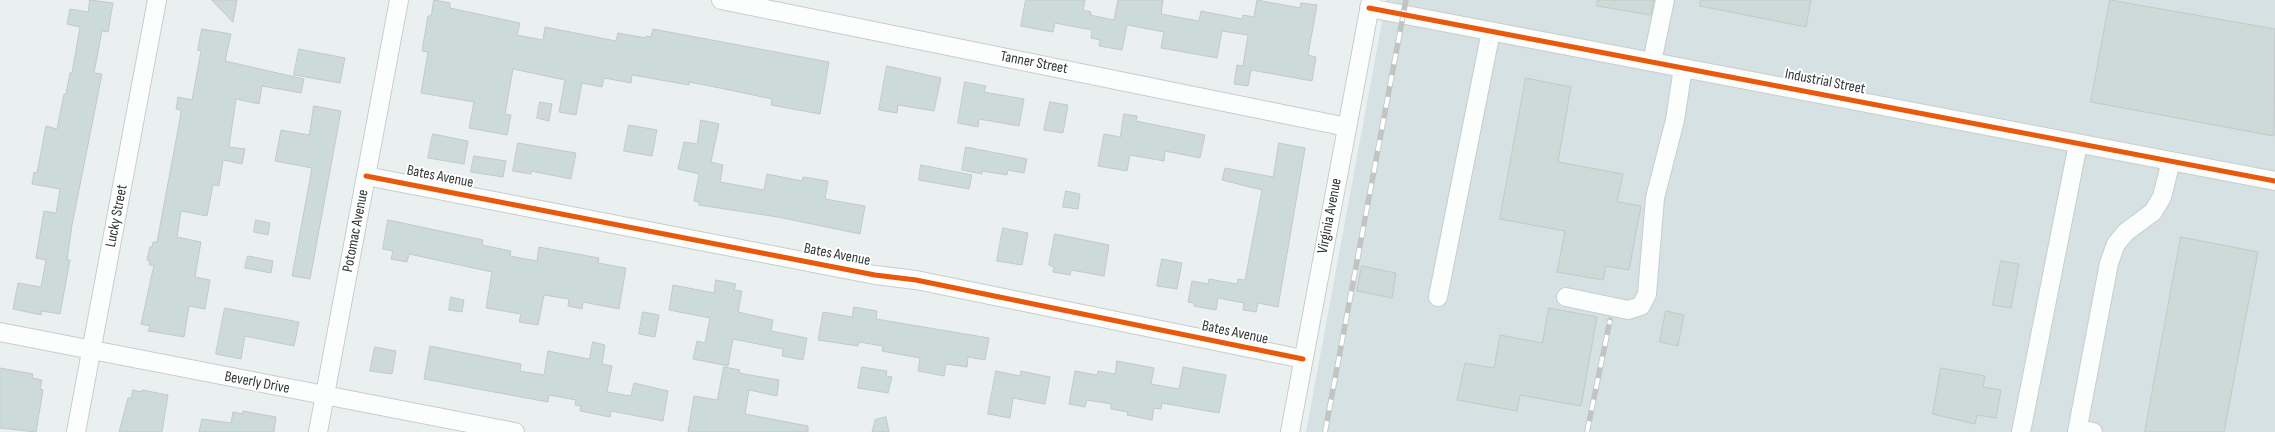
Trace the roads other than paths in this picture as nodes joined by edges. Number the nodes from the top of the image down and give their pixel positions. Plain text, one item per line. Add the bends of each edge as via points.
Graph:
1 (157, 0) edge
2 (399, 0) edge
3 (721, 0) edge
4 (1665, 0) edge
5 (1370, 4) edge
6 (1491, 31) junction
7 (1652, 62) junction
8 (1683, 68) junction
9 (1347, 127) junction
10 (2078, 144) junction
11 (2171, 161) junction
12 (366, 176) junction
13 (2275, 181) edge
14 (1438, 297) dead end
15 (1566, 297) dead end
16 (0, 332) edge
17 (92, 350) junction
18 (1303, 359) junction
19 (325, 396) junction
20 (2082, 431) edge
21 (76, 432) edge
22 (318, 432) edge
23 (515, 432) edge
24 (1290, 432) edge
25 (2021, 432) edge

1 - 17 street, Lucky Street
2 - 12 street, Potomac Avenue
3 - 9 street, Tanner Street
4 - 7 street
5 - 6 street, Industrial Street
5 - 9 street, Virginia Avenue
6 - 7 street, Industrial Street
6 - 14 street
7 - 8 street, Industrial Street
8 - 10 street, Industrial Street
8 - 15 street via 1675,120 1655,198 1647,294 1641,306 1628,310
9 - 18 street, Virginia Avenue
10 - 11 street, Industrial Street
10 - 25 street
11 - 13 street, Industrial Street
11 - 20 street via 2162,197 2154,212 2126,232 2116,244 2109,263
12 - 18 street, Bates Avenue via 875,275 916,280
12 - 19 street, Potomac Avenue
16 - 17 street, Beverly Drive
17 - 19 street, Beverly Drive
17 - 21 street, Lucky Street
18 - 24 street, Virginia Avenue
19 - 22 street, Potomac Avenue
19 - 23 street, Beverly Drive

